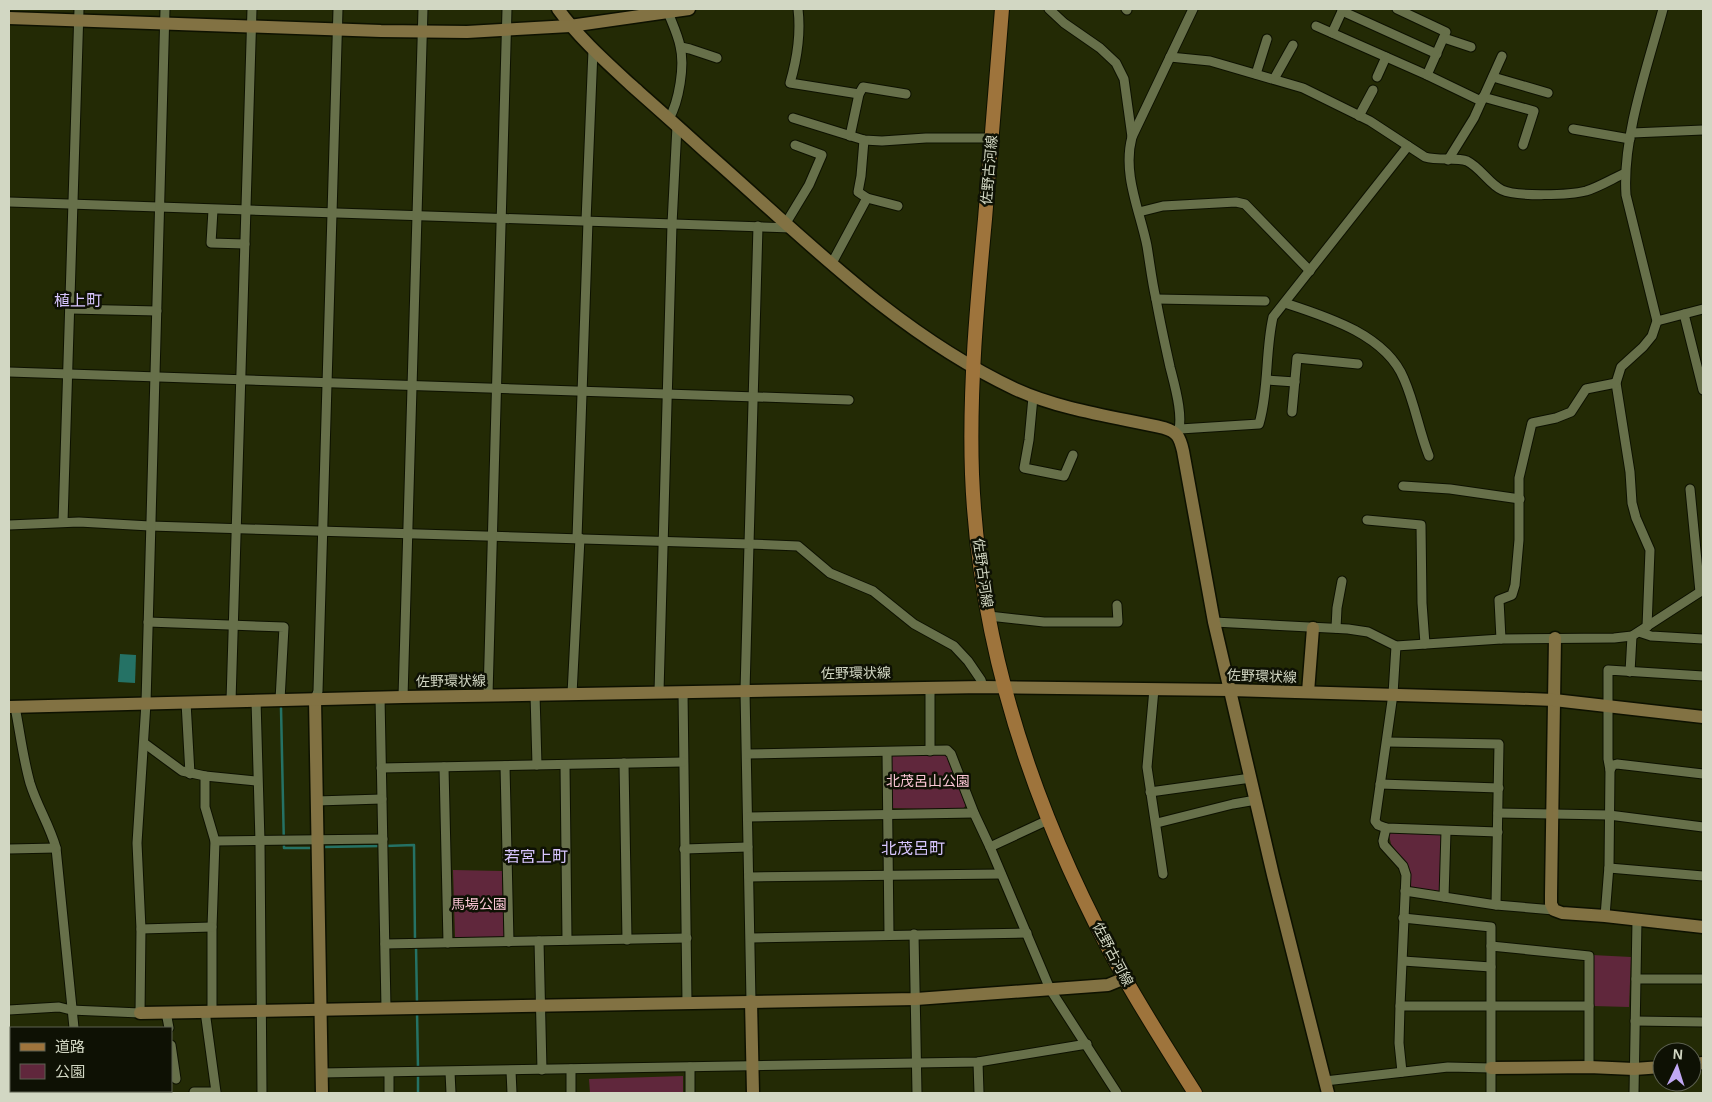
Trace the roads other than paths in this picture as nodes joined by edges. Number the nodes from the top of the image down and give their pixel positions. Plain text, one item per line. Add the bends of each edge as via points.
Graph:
1 (165, 9) edge
2 (252, 9) edge
3 (338, 9) edge
4 (423, 9) edge
5 (508, 9) edge
6 (558, 9) edge
7 (798, 9) edge
8 (1002, 9) edge
9 (1049, 9) edge
10 (1193, 9) edge
11 (1396, 9) edge
12 (1663, 9) edge
13 (678, 10) edge
14 (1342, 10) edge
15 (79, 15) edge
16 (9, 18) edge
17 (165, 24) junction
18 (570, 26) junction
19 (1316, 26) dead end
20 (252, 27) junction
21 (337, 30) junction
22 (507, 30) junction
23 (423, 32) junction
24 (1332, 33) junction
25 (1444, 38) junction
26 (1267, 39) dead end
27 (1293, 45) dead end
28 (681, 47) junction
29 (1471, 47) dead end
30 (593, 50) junction
31 (1437, 54) junction
32 (1502, 56) dead end
33 (1386, 57) junction
34 (717, 58) dead end
35 (1170, 58) junction
36 (1256, 74) junction
37 (1427, 75) junction
38 (1377, 77) dead end
39 (1493, 77) junction
40 (1274, 79) junction
41 (1374, 90) dead end
42 (1548, 92) dead end
43 (859, 94) junction
44 (906, 94) dead end
45 (1482, 99) junction
46 (1359, 116) junction
47 (793, 118) dead end
48 (673, 122) junction
49 (1573, 129) dead end
50 (1703, 130) edge
51 (850, 136) junction
52 (1631, 136) junction
53 (1132, 137) junction
54 (992, 138) junction
55 (864, 140) junction
56 (795, 144) dead end
57 (1523, 145) dead end
58 (1408, 146) junction
59 (1448, 160) junction
60 (1625, 173) junction
61 (867, 198) junction
62 (9, 202) edge
63 (72, 204) junction
64 (898, 206) dead end
65 (159, 208) junction
66 (213, 210) junction
67 (246, 210) junction
68 (1138, 212) junction
69 (331, 213) junction
70 (417, 216) junction
71 (502, 219) junction
72 (587, 221) junction
73 (672, 224) junction
74 (789, 225) junction
75 (758, 226) junction
76 (245, 244) junction
77 (832, 263) junction
78 (1310, 271) junction
79 (1156, 300) junction
80 (1265, 301) dead end
81 (1285, 303) junction
82 (70, 308) junction
83 (1703, 309) edge
84 (157, 311) junction
85 (1684, 314) junction
86 (1657, 321) junction
87 (1358, 364) dead end
88 (972, 368) junction
89 (9, 372) edge
90 (67, 374) junction
91 (156, 377) junction
92 (241, 379) junction
93 (1267, 380) junction
94 (326, 382) junction
95 (1295, 382) junction
96 (1616, 383) junction
97 (413, 385) junction
98 (497, 388) junction
99 (582, 390) junction
100 (1703, 390) edge
101 (667, 393) junction
102 (754, 396) junction
103 (1033, 397) junction
104 (849, 400) dead end
105 (1292, 412) dead end
106 (1179, 432) junction
107 (1073, 455) dead end
108 (1429, 456) dead end
109 (1403, 486) dead end
110 (1690, 489) dead end
111 (1520, 500) junction
112 (1367, 520) dead end
113 (63, 522) junction
114 (9, 525) edge
115 (150, 526) junction
116 (237, 527) junction
117 (323, 530) junction
118 (409, 532) junction
119 (493, 535) junction
120 (579, 538) junction
121 (664, 541) junction
122 (749, 544) junction
123 (1342, 581) dead end
124 (1701, 591) edge
125 (1117, 604) dead end
126 (989, 616) junction
127 (148, 622) junction
128 (1214, 622) junction
129 (234, 625) junction
130 (1647, 627) junction
131 (1313, 628) junction
132 (1336, 628) junction
133 (1636, 634) junction
134 (1555, 638) junction
135 (1501, 639) junction
136 (1703, 639) edge
137 (1425, 644) junction
138 (1396, 646) junction
139 (1630, 672) junction
140 (1703, 676) edge
141 (930, 687) junction
142 (983, 687) junction
143 (1005, 687) junction
144 (1154, 689) junction
145 (745, 690) junction
146 (1230, 690) junction
147 (659, 692) junction
148 (683, 692) junction
149 (1308, 692) junction
150 (535, 694) junction
151 (572, 694) junction
152 (1393, 694) junction
153 (488, 695) junction
154 (380, 697) junction
155 (404, 697) junction
156 (315, 699) junction
157 (256, 700) junction
158 (280, 700) junction
159 (1554, 700) junction
160 (231, 701) junction
161 (186, 702) junction
162 (146, 704) junction
163 (1608, 706) junction
164 (12, 707) edge
165 (1703, 717) edge
166 (1387, 742) junction
167 (144, 743) junction
168 (930, 751) junction
169 (887, 752) junction
170 (747, 754) junction
171 (684, 762) junction
172 (624, 764) junction
173 (537, 765) junction
174 (564, 765) junction
175 (505, 766) junction
176 (444, 767) junction
177 (381, 768) junction
178 (1610, 770) junction
179 (190, 774) junction
180 (1703, 774) edge
181 (205, 776) junction
182 (1251, 778) junction
183 (258, 782) junction
184 (1380, 784) junction
185 (1499, 788) junction
186 (1150, 792) junction
187 (382, 799) junction
188 (1256, 800) junction
189 (316, 801) junction
190 (974, 813) junction
191 (1498, 813) junction
192 (1552, 813) junction
193 (888, 814) junction
194 (1609, 815) junction
195 (748, 817) junction
196 (1048, 820) junction
197 (1157, 823) junction
198 (1703, 827) edge
199 (1386, 828) junction
200 (1446, 831) junction
201 (1498, 832) junction
202 (383, 839) junction
203 (215, 841) junction
204 (317, 841) junction
205 (260, 842) junction
206 (748, 846) junction
207 (990, 847) junction
208 (56, 848) junction
209 (9, 849) edge
210 (684, 849) junction
211 (1609, 868) junction
212 (1001, 874) junction
213 (1163, 874) dead end
214 (888, 875) junction
215 (1703, 876) edge
216 (749, 877) junction
217 (1405, 891) junction
218 (1444, 898) junction
219 (1496, 905) junction
220 (1554, 910) junction
221 (1605, 916) junction
222 (1403, 918) junction
223 (1637, 920) junction
224 (212, 927) junction
225 (1703, 927) edge
226 (141, 929) junction
227 (1027, 933) junction
228 (914, 934) junction
229 (889, 935) junction
230 (687, 938) junction
231 (751, 938) junction
232 (567, 940) junction
233 (627, 940) junction
234 (540, 941) junction
235 (509, 942) junction
236 (448, 943) junction
237 (385, 944) junction
238 (1491, 946) junction
239 (1402, 961) junction
240 (1491, 967) junction
241 (1124, 978) junction
242 (1636, 979) junction
243 (1703, 979) edge
244 (1050, 989) junction
245 (916, 999) junction
246 (751, 1001) junction
247 (687, 1002) junction
248 (541, 1005) junction
249 (1400, 1006) junction
250 (1491, 1006) junction
251 (1589, 1006) junction
252 (321, 1008) junction
253 (386, 1008) junction
254 (9, 1010) edge
255 (71, 1010) junction
256 (262, 1010) junction
257 (208, 1011) junction
258 (140, 1012) junction
259 (166, 1012) junction
260 (1635, 1021) junction
261 (1703, 1022) edge
262 (74, 1027) edge
263 (169, 1027) edge
264 (1087, 1044) junction
265 (172, 1052) edge
266 (978, 1062) junction
267 (917, 1064) junction
268 (753, 1065) junction
269 (690, 1067) junction
270 (1589, 1067) junction
271 (1491, 1068) junction
272 (1652, 1068) edge
273 (571, 1069) junction
274 (1634, 1069) junction
275 (542, 1070) junction
276 (511, 1071) junction
277 (450, 1072) junction
278 (1402, 1072) junction
279 (389, 1073) junction
280 (321, 1074) junction
281 (176, 1079) dead end
282 (1326, 1087) edge
283 (194, 1092) dead end
284 (262, 1093) edge
285 (322, 1093) edge
286 (389, 1093) edge
287 (451, 1093) edge
288 (512, 1093) edge
289 (571, 1093) edge
290 (690, 1093) edge
291 (753, 1093) edge
292 (917, 1093) edge
293 (979, 1093) edge
294 (1117, 1093) edge
295 (1194, 1093) edge
296 (1491, 1093) edge
297 (1634, 1093) edge

1 - 17 street
2 - 20 street
3 - 21 street
4 - 23 street
5 - 22 street
6 - 18 street
7 - 43 street via 797,58 790,83
8 - 54 main road, 佐野古河線
9 - 53 street via 1116,63 1128,97
10 - 35 street
11 - 25 street via 1446,32
12 - 52 street
13 - 18 street
13 - 28 street
14 - 24 street
14 - 31 street
15 - 16 street
15 - 17 street
15 - 63 street
17 - 20 street
17 - 65 street
18 - 22 street
18 - 30 street
19 - 24 street
20 - 21 street
20 - 67 street
21 - 23 street
21 - 69 street
22 - 23 street
22 - 71 street
23 - 70 street
24 - 33 street
25 - 29 street
25 - 31 street
26 - 36 street
27 - 40 street
28 - 34 street
28 - 48 street
30 - 48 street
30 - 72 street
31 - 37 street
32 - 39 street
33 - 37 street
33 - 38 street
35 - 36 street via 1210,61
35 - 53 street
36 - 40 street
37 - 45 street
39 - 42 street
39 - 45 street
40 - 46 street via 1304,88
41 - 46 street
43 - 44 street via 862,87
43 - 51 street
45 - 57 street via 1534,112
45 - 59 street
46 - 58 street
47 - 51 street
48 - 73 street
48 - 74 street
49 - 52 street
50 - 52 street
51 - 55 street
52 - 60 street
53 - 68 street via 1128,164
54 - 55 street
54 - 88 main road, 佐野古河線
55 - 61 street via 858,192
56 - 74 street via 822,155
58 - 59 street via 1425,157
58 - 78 street
59 - 60 street via 1465,160 1479,168 1502,190 1516,194 1585,191
60 - 86 street via 1626,195
61 - 64 street
61 - 77 street
62 - 63 street
63 - 65 street
63 - 82 street
65 - 66 street
65 - 84 street
66 - 67 street
66 - 76 street via 211,243
67 - 69 street
67 - 76 street
68 - 78 street via 1170,206 1245,204
68 - 79 street
69 - 70 street
69 - 94 street
70 - 71 street
70 - 97 street
71 - 72 street
71 - 98 street
72 - 73 street
72 - 99 street
73 - 75 street
73 - 101 street
74 - 75 street
74 - 77 street
75 - 102 street
76 - 92 street
77 - 88 street via 911,328
78 - 81 street
79 - 80 street
79 - 106 street via 1175,388
81 - 93 street via 1273,317
81 - 108 street via 1344,325 1381,347 1392,358 1404,378
82 - 84 street
82 - 90 street
83 - 85 street
84 - 91 street
85 - 86 street
85 - 100 street
86 - 96 street via 1652,336 1621,367
87 - 95 street via 1297,358
88 - 103 street
88 - 126 main road, 佐野古河線 via 972,478
89 - 90 street
90 - 91 street
90 - 113 street
91 - 92 street
91 - 115 street
92 - 94 street
92 - 116 street
93 - 95 street
93 - 106 street via 1258,425
94 - 97 street
94 - 117 street
95 - 105 street
96 - 111 street via 1586,389 1571,412 1532,422 1519,478
96 - 130 street via 1632,503 1650,550
97 - 98 street
97 - 118 street
98 - 99 street
98 - 119 street
99 - 101 street
99 - 120 street
101 - 102 street
101 - 121 street
102 - 104 street
102 - 122 street
103 - 106 street
103 - 107 street via 1024,468 1064,476
106 - 128 street
109 - 111 street via 1450,489
110 - 124 street
111 - 135 street via 1515,585 1512,595 1499,600
112 - 137 street via 1421,525
113 - 114 street
113 - 115 street
115 - 116 street
115 - 127 street
116 - 117 street
116 - 129 street
117 - 118 street
117 - 156 street via 318,691
118 - 119 street
118 - 155 street
119 - 120 street
119 - 153 street
120 - 121 street
120 - 151 street
121 - 122 street
121 - 147 street
122 - 142 street via 798,546 830,573 873,591 914,624 954,646 968,661
122 - 145 street
123 - 132 street
124 - 130 street
125 - 126 street via 1118,622 1044,622
126 - 143 main road, 佐野古河線
127 - 129 street
127 - 162 street
128 - 131 street
128 - 146 street
129 - 158 street via 284,627
129 - 160 street
130 - 133 street
131 - 132 street
131 - 149 street
132 - 138 street via 1368,632
133 - 134 street via 1614,638
133 - 136 street
133 - 139 street
134 - 135 street
134 - 159 street
135 - 137 street
137 - 138 street
138 - 152 street
139 - 140 street
139 - 163 street via 1608,670
141 - 142 street, 佐野環状線
141 - 145 street, 佐野環状線
141 - 168 street
142 - 143 street, 佐野環状線
143 - 144 street, 佐野環状線
143 - 196 main road, 佐野古河線 via 1017,734
144 - 146 street, 佐野環状線
144 - 186 street via 1147,766
145 - 148 street, 佐野環状線
145 - 170 street
146 - 149 street, 佐野環状線
146 - 182 street
147 - 148 street, 佐野環状線
147 - 151 street, 佐野環状線
148 - 171 street
149 - 152 street, 佐野環状線
150 - 151 street, 佐野環状線
150 - 153 street, 佐野環状線
150 - 173 street
152 - 159 street, 佐野環状線
152 - 166 street
153 - 155 street, 佐野環状線
154 - 155 street, 佐野環状線
154 - 156 street, 佐野環状線
154 - 177 street
156 - 158 street, 佐野環状線
156 - 189 street
157 - 158 street, 佐野環状線
157 - 160 street, 佐野環状線
157 - 183 street
159 - 163 street, 佐野環状線
159 - 192 street
160 - 161 street, 佐野環状線
161 - 162 street, 佐野環状線
161 - 179 street
162 - 164 street, 佐野環状線
162 - 167 street
163 - 165 street, 佐野環状線
163 - 178 street
164 - 208 street via 31,784
166 - 184 street
166 - 185 street via 1499,744
167 - 179 street via 182,772
167 - 226 street via 137,843
168 - 169 street
168 - 190 street via 947,750 951,754
169 - 170 street
169 - 193 street
170 - 195 street
171 - 172 street
171 - 210 street
172 - 174 street
172 - 233 street
173 - 174 street
173 - 175 street
174 - 232 street
175 - 176 street
175 - 235 street
176 - 177 street
176 - 236 street
177 - 187 street
178 - 180 street via 1617,764
178 - 194 street
179 - 181 street
181 - 183 street
181 - 203 street via 205,807
182 - 186 street
182 - 188 street
183 - 205 street
184 - 185 street
184 - 199 street via 1375,821
185 - 191 street
186 - 197 street
187 - 189 street
187 - 202 street
188 - 197 street
188 - 282 street
189 - 204 street
190 - 193 street
190 - 207 street
191 - 192 street
191 - 201 street
192 - 194 street
192 - 220 street via 1551,895
193 - 195 street
193 - 214 street
194 - 198 street
194 - 211 street
195 - 206 street
196 - 207 street
196 - 241 main road, 佐野古河線
197 - 213 street
199 - 200 street
199 - 217 street via 1384,845 1405,870
200 - 201 street
200 - 218 street
201 - 219 street
202 - 204 street
202 - 237 street
203 - 205 street
203 - 224 street
204 - 205 street
204 - 252 street
205 - 256 street
206 - 210 street
206 - 216 street
207 - 212 street
208 - 209 street
208 - 255 street
210 - 230 street
211 - 215 street
211 - 221 street
212 - 214 street
212 - 227 street
214 - 216 street
214 - 229 street
216 - 231 street
217 - 218 street
217 - 222 street
218 - 219 street
219 - 220 street
220 - 221 street
221 - 223 street
222 - 238 street via 1490,927
222 - 239 street
223 - 225 street
223 - 242 street
224 - 226 street
224 - 257 street
226 - 258 street
227 - 228 street
227 - 244 street
228 - 229 street
228 - 245 street
229 - 231 street
230 - 233 street
230 - 247 street
231 - 246 street
232 - 233 street
232 - 234 street
234 - 235 street
234 - 248 street
235 - 236 street
236 - 237 street
237 - 253 street
238 - 240 street
238 - 251 street via 1589,956
239 - 240 street
239 - 249 street
240 - 250 street
241 - 244 street via 1108,985
241 - 295 main road, 佐野古河線
242 - 243 street
242 - 260 street
244 - 245 street
244 - 264 street
245 - 246 street
245 - 267 street
246 - 247 street
246 - 268 street
247 - 248 street
248 - 253 street
248 - 275 street
249 - 250 street
249 - 278 street
250 - 251 street
250 - 271 street
251 - 270 street
252 - 253 street
252 - 256 street
252 - 280 street
254 - 255 street via 59,1007
255 - 258 street
255 - 262 street
256 - 257 street
256 - 284 street
257 - 259 street
257 - 283 street via 216,1092
258 - 259 street
259 - 263 street
260 - 261 street
260 - 274 street
264 - 266 street
264 - 294 street
265 - 281 street
266 - 267 street
266 - 293 street
267 - 268 street
267 - 292 street
268 - 269 street
268 - 291 street
269 - 273 street
269 - 290 street
270 - 271 street
270 - 274 street
271 - 278 street via 1448,1067
271 - 296 street
272 - 274 street
273 - 275 street
273 - 289 street
274 - 297 street
275 - 276 street
276 - 277 street
276 - 288 street
277 - 279 street
277 - 287 street
278 - 282 street
279 - 280 street
279 - 286 street
280 - 285 street

